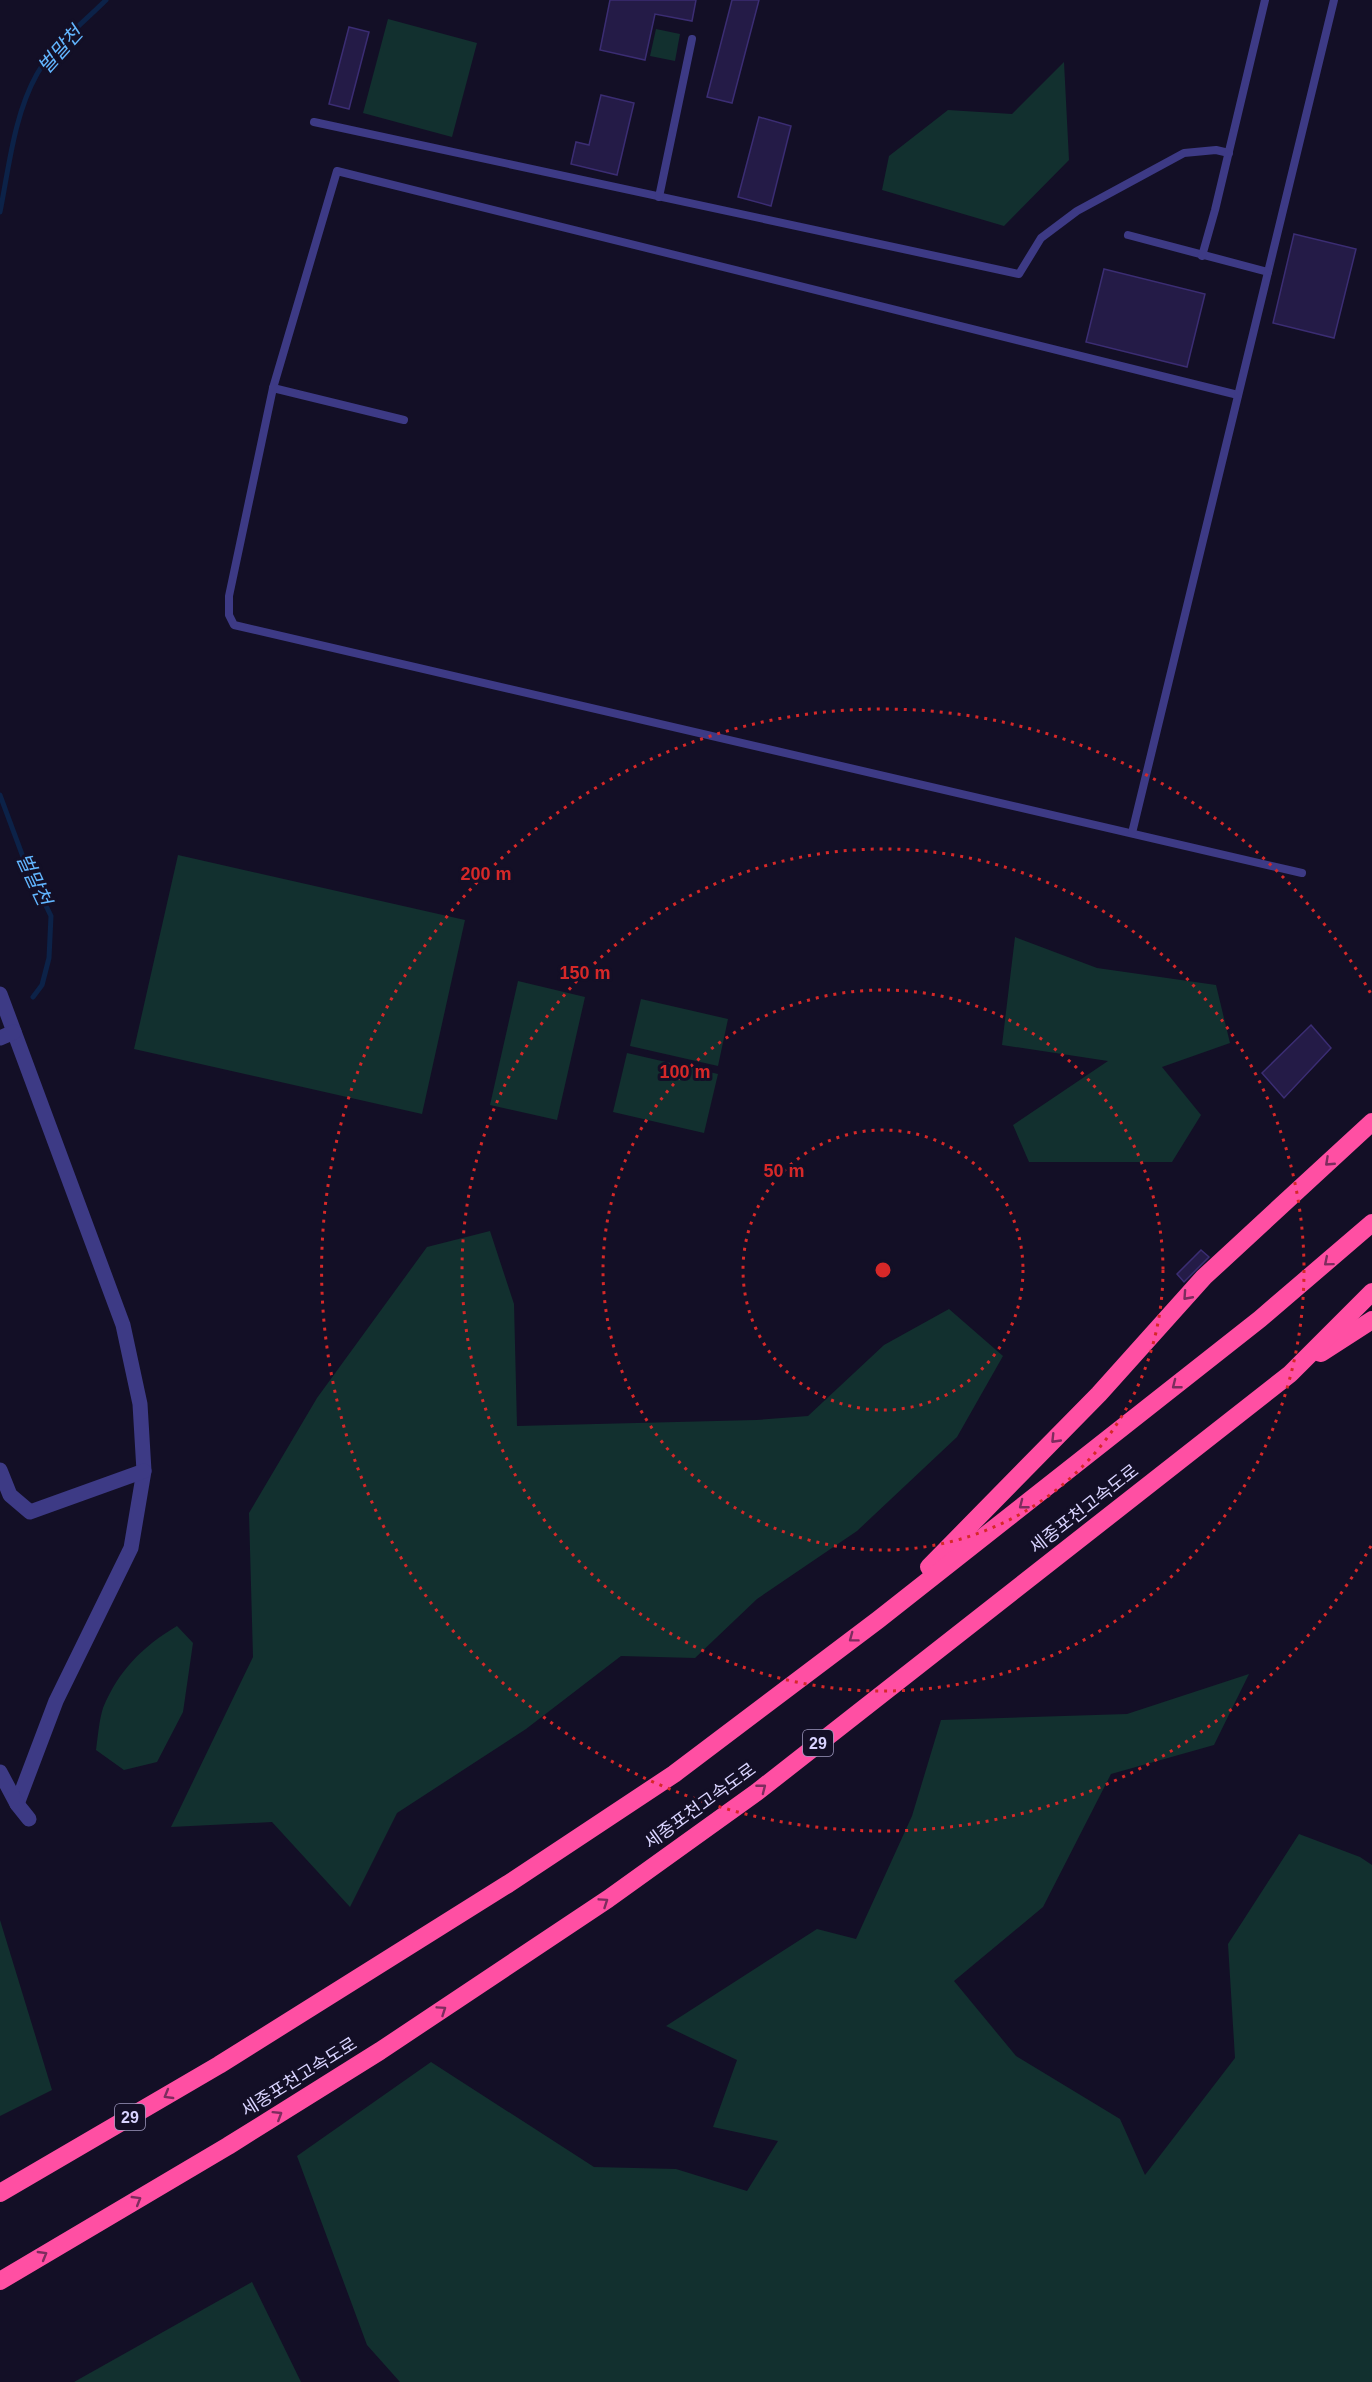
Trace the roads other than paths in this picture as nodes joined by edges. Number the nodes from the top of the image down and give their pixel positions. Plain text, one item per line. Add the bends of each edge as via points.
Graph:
1 (1264, 0) edge
2 (1334, 0) edge
3 (692, 39) dead end
4 (314, 122) dead end
5 (1229, 153) junction
6 (659, 196) junction
7 (1128, 235) dead end
8 (1202, 256) junction
9 (1268, 272) junction
10 (273, 387) junction
11 (1238, 395) junction
12 (404, 420) dead end
13 (1132, 832) junction
14 (1302, 873) dead end
15 (0, 994) edge
16 (7, 1035) edge
17 (1372, 1122) edge
18 (1372, 1223) edge
19 (1372, 1292) edge
20 (1372, 1320) edge
21 (1290, 1374) junction
22 (0, 1470) edge
23 (144, 1472) junction
24 (878, 1620) junction
25 (0, 1772) edge
26 (17, 1804) junction
27 (29, 1819) dead end
28 (0, 2193) edge
29 (0, 2281) edge

1 - 5 lane
2 - 9 lane
3 - 6 lane
4 - 6 lane
5 - 6 lane via 1184,153 1077,211 1041,238 1019,274
5 - 8 lane
7 - 8 lane
8 - 9 lane
9 - 11 lane
10 - 11 lane via 337,171
10 - 12 lane
10 - 13 lane via 229,596 229,615 234,625
11 - 13 lane
13 - 14 lane
15 - 16 street
16 - 23 street via 123,1325 140,1404
17 -> 24 highway via 1204,1277 1099,1394
18 -> 24 highway, 29 via 1260,1319
19 - 21 highway, 세종포천고속도로 / 29
20 - 21 highway
29 -> 21 highway, 세종포천고속도로 / 29 via 380,2051 608,1899 757,1792
22 - 23 street via 9,1495 30,1512
23 - 26 street via 131,1548 56,1701
24 -> 28 highway, 29 via 674,1774 508,1884 219,2065
25 - 26 street
26 - 27 street

